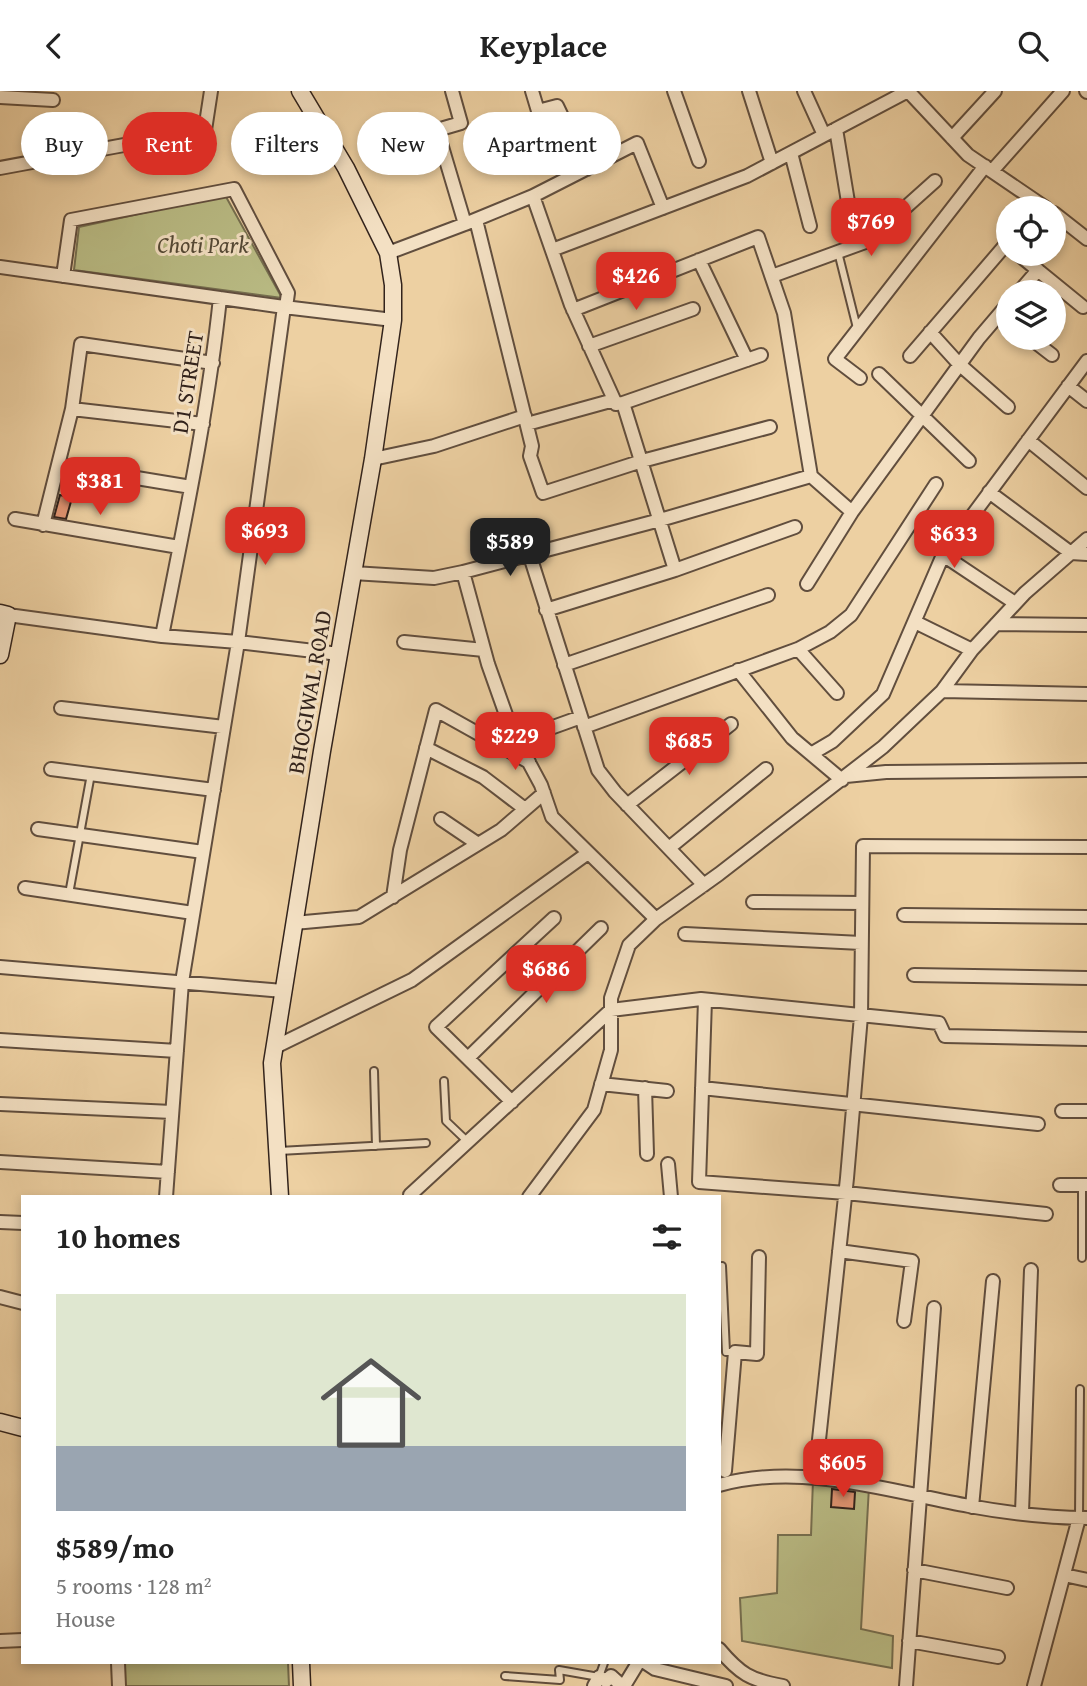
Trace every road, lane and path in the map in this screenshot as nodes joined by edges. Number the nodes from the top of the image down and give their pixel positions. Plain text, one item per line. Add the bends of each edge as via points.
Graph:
1 (211, 91) edge
2 (300, 91) edge
3 (452, 91) edge
4 (532, 91) edge
5 (674, 91) edge
6 (749, 91) edge
7 (804, 91) edge
8 (995, 91) edge
9 (1063, 91) edge
10 (914, 94) edge
11 (0, 97) edge
12 (52, 100) dead end
13 (560, 112) edge
14 (836, 129) junction
15 (824, 135) junction
16 (952, 138) junction
17 (621, 151) edge
18 (791, 153) junction
19 (699, 161) dead end
20 (772, 163) junction
21 (0, 169) edge
22 (988, 169) junction
23 (575, 175) edge
24 (935, 181) dead end
25 (533, 195) junction
26 (1026, 196) edge
27 (663, 208) junction
28 (849, 208) dead end
29 (471, 222) junction
30 (1066, 222) edge
31 (810, 226) dead end
32 (1087, 239) edge
33 (552, 250) junction
34 (838, 252) junction
35 (388, 253) junction
36 (996, 257) edge
37 (699, 260) junction
38 (1033, 266) edge
39 (0, 267) edge
40 (1038, 270) junction
41 (63, 276) junction
42 (772, 276) junction
43 (1029, 280) edge
44 (220, 299) junction
45 (285, 307) junction
46 (1083, 307) dead end
47 (693, 309) dead end
48 (573, 310) junction
49 (393, 320) junction
50 (996, 323) edge
51 (858, 330) junction
52 (930, 332) junction
53 (590, 346) junction
54 (1046, 350) edge
55 (761, 355) dead end
56 (1052, 355) dead end
57 (910, 356) dead end
58 (747, 360) junction
59 (1087, 361) edge
60 (213, 363) junction
61 (960, 365) junction
62 (879, 374) dead end
63 (860, 378) dead end
64 (1068, 386) junction
65 (619, 401) junction
66 (1087, 401) edge
67 (1008, 407) dead end
68 (72, 409) junction
69 (922, 416) junction
70 (526, 420) junction
71 (203, 424) junction
72 (770, 426) dead end
73 (1028, 440) junction
74 (373, 459) junction
75 (642, 461) junction
76 (969, 461) dead end
77 (58, 465) junction
78 (811, 476) junction
79 (936, 484) dead end
80 (191, 487) junction
81 (1087, 488) edge
82 (989, 492) junction
83 (852, 512) junction
84 (15, 519) dead end
85 (660, 520) junction
86 (43, 525) junction
87 (795, 527) dead end
88 (1087, 539) edge
89 (179, 547) junction
90 (1071, 553) junction
91 (1087, 554) edge
92 (943, 555) junction
93 (530, 556) junction
94 (676, 570) junction
95 (463, 572) junction
96 (353, 573) junction
97 (807, 584) dead end
98 (768, 595) dead end
99 (1015, 603) junction
100 (546, 610) junction
101 (4, 614) edge
102 (915, 622) junction
103 (996, 624) junction
104 (1087, 625) edge
105 (162, 636) junction
106 (238, 642) junction
107 (404, 642) dead end
108 (798, 649) junction
109 (484, 650) junction
110 (972, 650) junction
111 (339, 654) junction
112 (0, 655) edge
113 (564, 665) junction
114 (738, 670) junction
115 (942, 691) junction
116 (837, 693) dead end
117 (1087, 694) edge
118 (61, 708) dead end
119 (582, 722) junction
120 (731, 724) dead end
121 (224, 727) junction
122 (517, 740) junction
123 (426, 748) junction
124 (811, 754) junction
125 (529, 763) junction
126 (51, 769) dead end
127 (766, 769) dead end
128 (1087, 770) edge
129 (92, 774) junction
130 (844, 778) junction
131 (214, 790) junction
132 (544, 793) junction
133 (627, 805) junction
134 (526, 809) junction
135 (441, 819) dead end
136 (38, 829) dead end
137 (80, 835) junction
138 (478, 845) junction
139 (1087, 847) edge
140 (669, 848) junction
141 (204, 852) junction
142 (587, 853) junction
143 (704, 885) junction
144 (25, 888) dead end
145 (69, 894) junction
146 (393, 897) junction
147 (753, 902) dead end
148 (862, 903) junction
149 (193, 913) junction
150 (904, 915) dead end
151 (1087, 917) edge
152 (554, 918) dead end
153 (656, 919) junction
154 (294, 923) junction
155 (601, 928) dead end
156 (685, 934) dead end
157 (861, 943) junction
158 (0, 967) edge
159 (914, 975) dead end
160 (1087, 978) edge
161 (182, 982) junction
162 (284, 991) junction
163 (705, 1000) junction
164 (611, 1010) junction
165 (861, 1016) junction
166 (1087, 1039) edge
167 (0, 1040) edge
168 (275, 1047) junction
169 (177, 1051) junction
170 (468, 1058) junction
171 (374, 1071) dead end
172 (444, 1081) dead end
173 (601, 1084) junction
174 (702, 1088) junction
175 (645, 1089) junction
176 (667, 1091) dead end
177 (512, 1102) junction
178 (854, 1103) junction
179 (0, 1104) edge
180 (1062, 1111) dead end
181 (1087, 1111) edge
182 (172, 1112) junction
183 (1038, 1123) dead end
184 (468, 1142) junction
185 (426, 1143) dead end
186 (376, 1146) junction
187 (277, 1151) junction
188 (647, 1154) dead end
189 (0, 1162) edge
190 (668, 1164) dead end
191 (168, 1172) junction
192 (1060, 1185) dead end
193 (1084, 1185) edge
194 (846, 1193) junction
195 (166, 1195) edge
196 (280, 1195) edge
197 (410, 1195) dead end
198 (531, 1195) edge
199 (671, 1195) edge
200 (1046, 1213) dead end
201 (0, 1222) edge
202 (21, 1223) edge
203 (839, 1251) junction
204 (759, 1257) dead end
205 (1082, 1258) dead end
206 (722, 1266) dead end
207 (1031, 1270) dead end
208 (993, 1281) dead end
209 (0, 1297) edge
210 (21, 1302) edge
211 (934, 1308) dead end
212 (904, 1321) dead end
213 (736, 1352) junction
214 (1080, 1389) dead end
215 (0, 1422) edge
216 (21, 1427) edge
217 (723, 1477) edge
218 (815, 1477) junction
219 (918, 1496) junction
220 (972, 1507) junction
221 (1022, 1512) junction
222 (1083, 1518) edge
223 (914, 1570) junction
224 (1064, 1575) junction
225 (1087, 1580) edge
226 (1007, 1588) dead end
227 (21, 1640) edge
228 (0, 1641) edge
229 (909, 1641) junction
230 (721, 1652) edge
231 (998, 1657) dead end
232 (118, 1664) edge
233 (301, 1664) edge
234 (604, 1664) edge
235 (637, 1664) edge
236 (648, 1664) edge
237 (735, 1669) junction
238 (505, 1676) dead end
239 (597, 1681) edge
240 (119, 1686) edge
241 (302, 1686) edge
242 (623, 1686) edge
243 (726, 1686) edge
244 (783, 1686) edge
245 (906, 1686) edge
246 (1034, 1686) edge

1 - 21 street via 205,129
2 - 35 main road, BHOGIWAL ROAD via 346,168
3 - 29 street via 461,123 437,130
4 - 13 street via 538,111 557,106
5 - 19 street
6 - 20 street
7 - 15 street
8 - 16 street
9 - 22 street
10 - 14 street
10 - 16 street
11 - 12 street
14 - 15 street
14 - 28 street
15 - 18 street
16 - 22 street
17 - 27 street via 637,143
18 - 20 street
18 - 31 street
20 - 27 street
22 - 26 street
22 - 51 street
23 - 25 street
24 - 34 street via 868,241
25 - 29 street
25 - 33 street
27 - 33 street
29 - 35 street
29 - 70 street
30 - 32 street
33 - 48 street
34 - 42 street
34 - 51 lane
35 - 49 main road, BHOGIWAL ROAD
36 - 52 street
37 - 42 street via 758,237
37 - 48 street
37 - 58 street
38 - 40 street
39 - 41 street
40 - 43 street
40 - 46 street
41 - 44 street
41 - 45 street via 71,220 234,189 288,293
42 - 78 street via 785,313
44 - 45 street
44 - 60 street, D1 STREET
45 - 49 street
45 - 106 street
47 - 53 street
48 - 53 street
49 - 74 main road, BHOGIWAL ROAD
50 - 61 street
51 - 63 street via 835,359
52 - 57 street
52 - 61 street
53 - 65 street
54 - 56 street
55 - 58 street
58 - 65 street
59 - 64 street
60 - 68 street via 81,344
60 - 71 street, D1 STREET
61 - 67 street
61 - 69 street
62 - 69 street
64 - 66 street
64 - 73 street
65 - 70 street
65 - 75 street
68 - 71 street
68 - 77 street
69 - 76 street
69 - 83 street
70 - 74 street
70 - 75 street via 530,456 543,493
71 - 80 street, D1 STREET
72 - 75 street
73 - 81 street
73 - 82 street
74 - 96 main road, BHOGIWAL ROAD
75 - 85 street
77 - 80 street
77 - 86 street
78 - 83 street
78 - 85 street
79 - 108 street via 851,615
80 - 89 street, D1 STREET
82 - 90 street
82 - 92 street
83 - 97 street
84 - 86 street
85 - 93 street
85 - 94 street
86 - 89 street
87 - 94 street
88 - 90 street
89 - 105 street, D1 STREET
90 - 91 street
90 - 99 street
92 - 99 street
92 - 102 street
93 - 95 street
93 - 100 street
94 - 100 street
95 - 96 street via 434,578
95 - 109 street
96 - 111 main road, BHOGIWAL ROAD
98 - 113 street
99 - 103 street
100 - 113 street
101 - 105 street
101 - 112 main road
102 - 110 street
102 - 124 street via 883,694 834,741
103 - 104 street
103 - 110 street
105 - 106 street
106 - 111 street
106 - 121 street
107 - 109 street
108 - 114 street
108 - 116 street
109 - 122 street
110 - 115 street
111 - 154 main road, BHOGIWAL ROAD
113 - 119 street
114 - 119 street
114 - 124 street via 792,738
115 - 117 street
115 - 130 street
118 - 121 street
119 - 122 street
119 - 133 street via 598,770
120 - 133 street
121 - 131 street
122 - 125 street
123 - 125 street via 436,710
123 - 134 street via 483,777
123 - 146 street
124 - 130 street
125 - 132 street
126 - 129 street
127 - 140 street
128 - 130 street via 886,772
129 - 131 street
129 - 137 lane
130 - 143 street
131 - 141 street
132 - 134 street
132 - 142 street via 552,817
133 - 140 street
134 - 138 street
135 - 138 street
136 - 137 street
137 - 141 street
137 - 145 lane
138 - 146 street
139 - 148 street via 866,844
140 - 143 street
141 - 149 street
142 - 153 street
142 - 168 street via 412,980
143 - 153 street
144 - 145 street
145 - 149 street
146 - 154 street via 359,917
147 - 148 street
148 - 157 street
149 - 161 street
150 - 151 street
152 - 170 street via 436,1027
153 - 164 street via 629,945
154 - 162 main road, BHOGIWAL ROAD
155 - 170 street
156 - 157 street
157 - 165 street
158 - 161 street
159 - 160 street
161 - 162 street
161 - 169 street
162 - 168 main road, BHOGIWAL ROAD
163 - 164 street
163 - 165 street
163 - 174 street
164 - 173 street via 611,1050
164 - 177 street
165 - 166 street via 939,1023 945,1036
165 - 178 street
167 - 169 street
168 - 187 main road, BHOGIWAL ROAD
169 - 182 street
170 - 177 street
171 - 186 lane
172 - 184 lane via 446,1121
173 - 175 street
173 - 198 street via 594,1110
174 - 178 street
174 - 194 street via 699,1182
175 - 176 street
175 - 188 street
177 - 184 street
178 - 183 street
178 - 194 street
179 - 182 street
180 - 181 street
182 - 191 street
184 - 197 street
185 - 186 lane
186 - 187 lane
187 - 196 main road, BHOGIWAL ROAD
189 - 191 street
190 - 199 street
191 - 195 street
192 - 193 street
193 - 205 lane
194 - 200 street
194 - 203 street
201 - 202 street
203 - 212 street via 912,1261
203 - 218 street
204 - 213 street via 757,1354
206 - 213 lane via 726,1352
207 - 221 street
208 - 220 street
209 - 210 street
211 - 219 street
213 - 217 street
214 - 222 lane
215 - 216 main road
217 - 218 street
218 - 219 street
219 - 220 street
219 - 223 street
220 - 221 street
221 - 222 street
222 - 224 street
223 - 226 street
223 - 229 street
224 - 225 street
224 - 246 street
227 - 228 street
229 - 231 street
229 - 245 street
230 - 237 street
232 - 240 street
233 - 241 main road
234 - 239 lane
235 - 242 street
236 - 243 street
237 - 243 street
237 - 244 street
238 - 239 lane via 560,1680 559,1670
239 - 242 street via 611,1677

